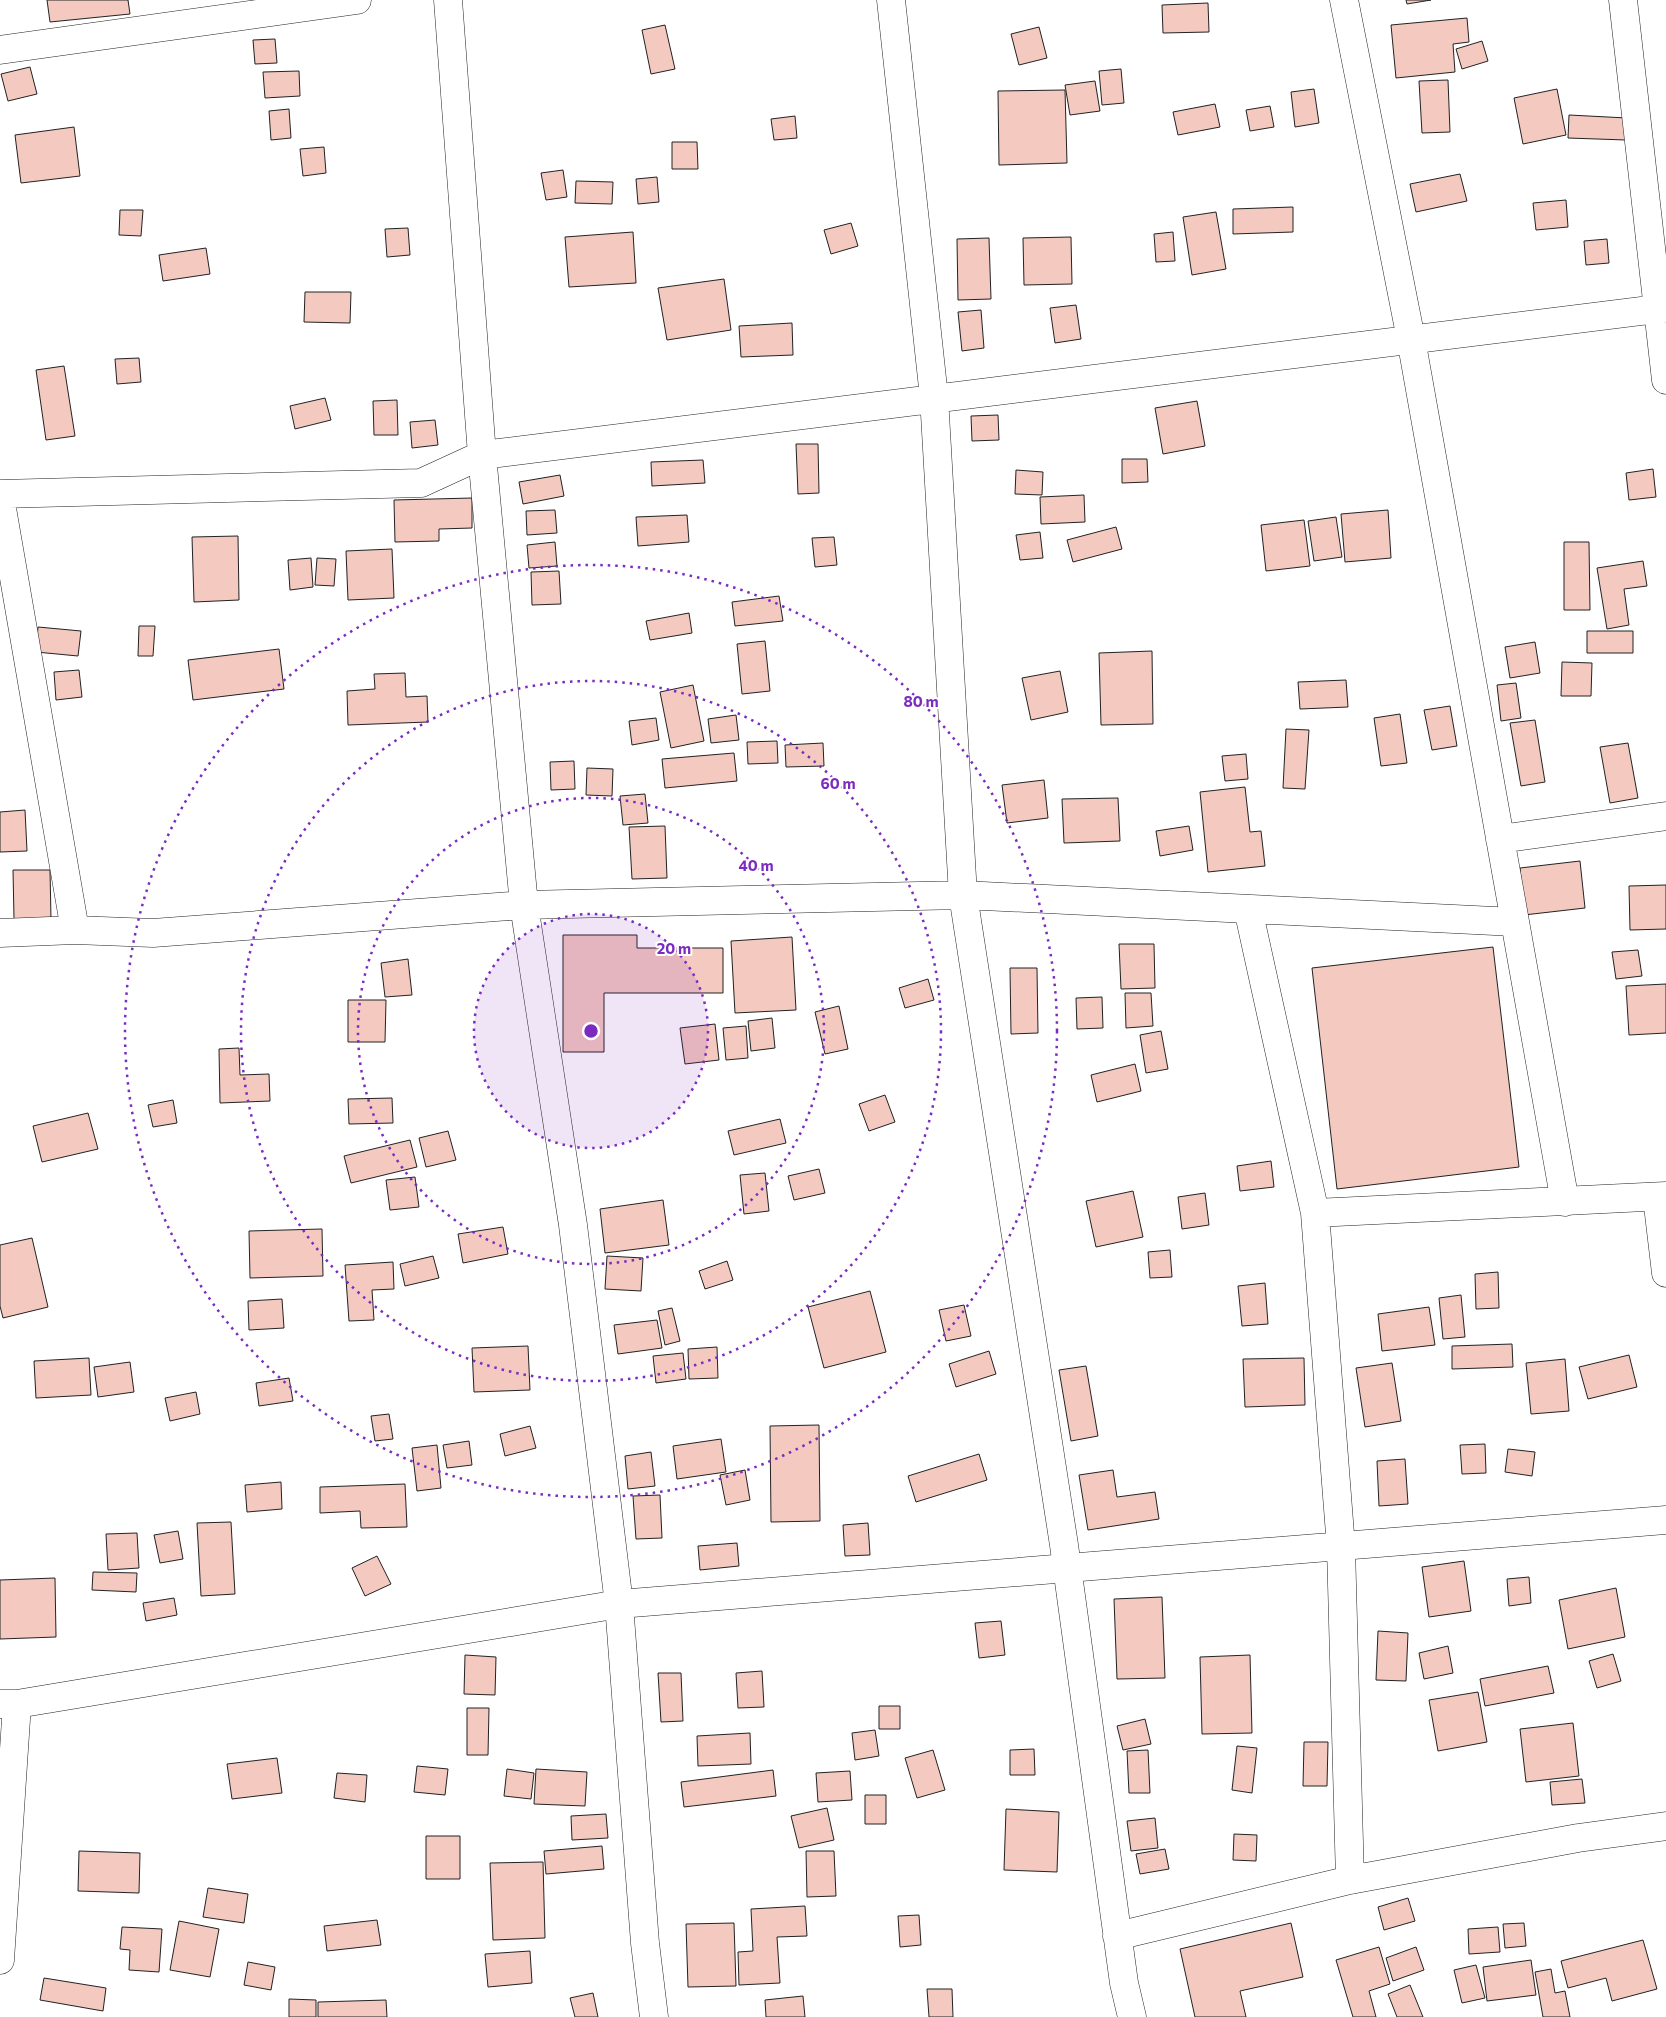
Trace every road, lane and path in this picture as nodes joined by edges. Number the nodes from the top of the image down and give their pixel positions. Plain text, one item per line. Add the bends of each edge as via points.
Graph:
1 (357, 0) edge
2 (448, 0) edge
3 (892, 0) edge
4 (1344, 0) edge
5 (1623, 0) edge
6 (0, 50) edge
7 (1662, 309) edge
8 (1411, 339) junction
9 (1666, 380) edge
10 (934, 397) junction
11 (482, 455) junction
12 (0, 495) edge
13 (1666, 816) edge
14 (1500, 839) junction
15 (963, 896) junction
16 (524, 904) junction
17 (1248, 909) junction
18 (1515, 922) junction
19 (75, 930) junction
20 (0, 933) edge
21 (1662, 1197) edge
22 (1565, 1202) junction
23 (1315, 1213) junction
24 (1666, 1273) edge
25 (1666, 1520) edge
26 (1341, 1547) junction
27 (1067, 1568) junction
28 (619, 1604) junction
29 (8, 1704) edge
30 (1666, 1826) edge
31 (1350, 1880) junction
32 (1117, 1936) junction
33 (0, 1960) edge
34 (654, 2017) edge
35 (1132, 2017) edge

1 - 6 street
2 - 11 street
3 - 10 street
4 - 8 street
5 - 7 street
7 - 8 street
7 - 9 street
8 - 10 street
8 - 14 street
10 - 11 street
10 - 15 street
11 - 12 street via 421,483
11 - 16 street
12 - 19 street
13 - 14 street
14 - 18 street
15 - 16 street
15 - 17 street
15 - 27 street
16 - 19 street via 153,933
16 - 28 street via 573,1225
17 - 18 street
17 - 23 street
18 - 22 street
19 - 20 street
21 - 22 street
21 - 24 street
22 - 23 street
23 - 26 street
25 - 26 street
26 - 27 street
26 - 31 street
27 - 28 street
27 - 32 street
28 - 29 street
28 - 34 street via 644,1943
29 - 33 street
30 - 31 street via 1578,1838
31 - 32 street
32 - 35 street

